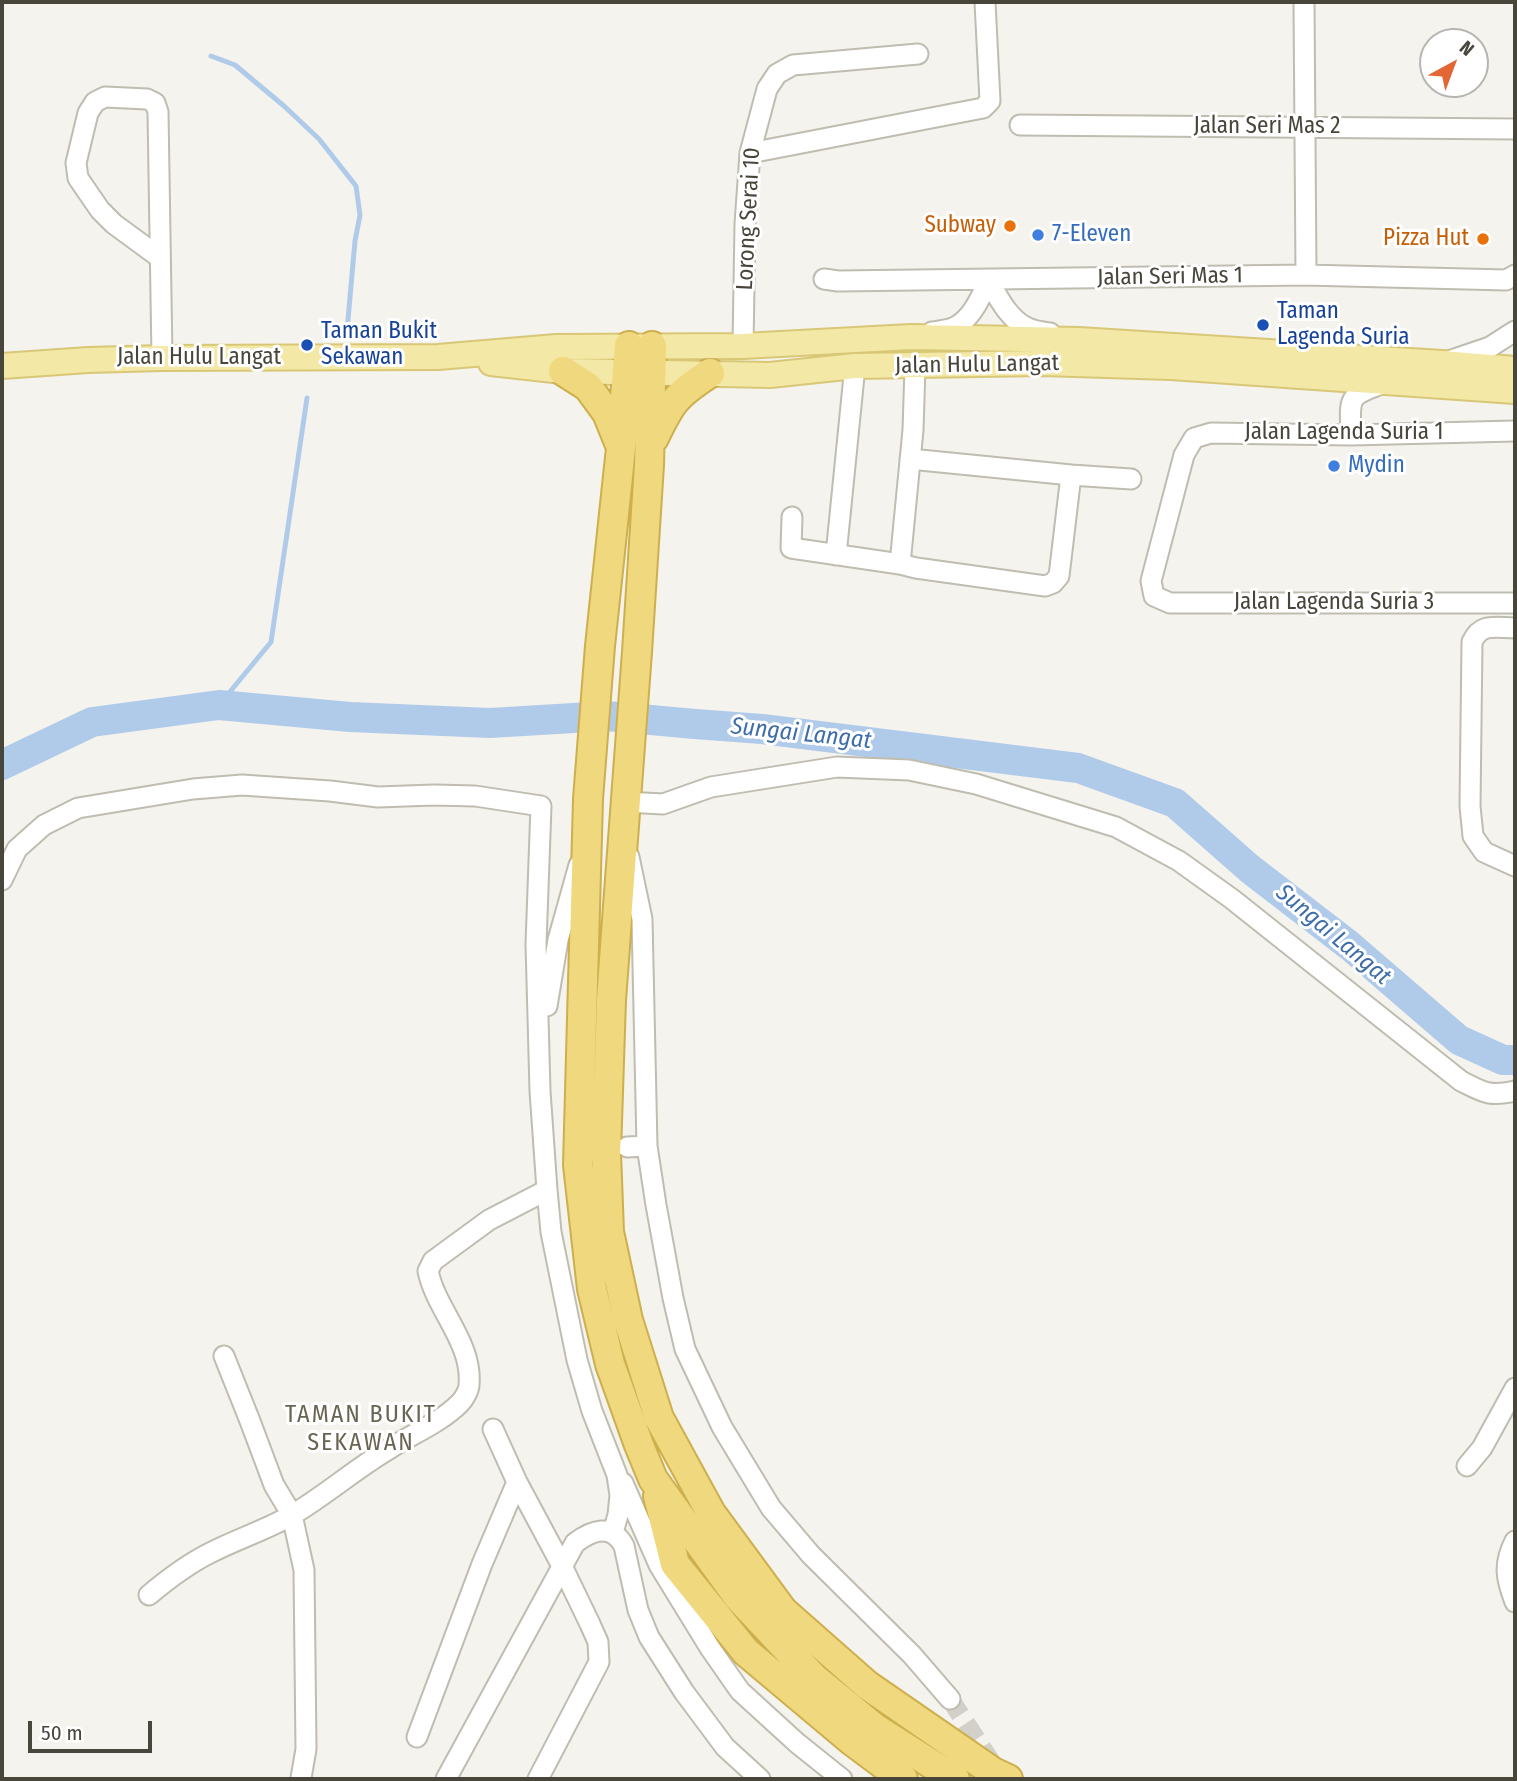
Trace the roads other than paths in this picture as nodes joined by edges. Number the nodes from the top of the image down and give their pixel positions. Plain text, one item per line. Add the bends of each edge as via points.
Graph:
1 (985, 2) edge
2 (1304, 2) edge
3 (918, 54) dead end
4 (1020, 125) dead end
5 (1305, 127) junction
6 (1515, 129) edge
7 (750, 153) junction
8 (159, 257) junction
9 (1306, 275) junction
10 (1515, 275) edge
11 (824, 279) dead end
12 (988, 280) junction
13 (1515, 331) edge
14 (911, 337) junction
15 (1079, 340) junction
16 (743, 346) junction
17 (438, 357) junction
18 (162, 358) junction
19 (640, 359) junction
20 (1442, 363) junction
21 (2, 366) edge
22 (855, 366) junction
23 (915, 367) junction
24 (1515, 369) edge
25 (563, 371) junction
26 (710, 373) junction
27 (1386, 382) junction
28 (1515, 391) edge
29 (1515, 430) edge
30 (1351, 435) junction
31 (621, 448) junction
32 (649, 449) junction
33 (910, 459) junction
34 (1071, 475) junction
35 (1131, 479) dead end
36 (792, 517) dead end
37 (836, 555) junction
38 (900, 564) junction
39 (1154, 596) joint
40 (1515, 603) edge
41 (1515, 628) edge
42 (625, 804) junction
43 (587, 833) junction
44 (1515, 866) edge
45 (2, 880) edge
46 (540, 1045) junction
47 (1515, 1091) edge
48 (647, 1146) junction
49 (627, 1147) dead end
50 (547, 1189) junction
51 (223, 1356) dead end
52 (1515, 1388) edge
53 (593, 1411) junction
54 (493, 1429) dead end
55 (1467, 1466) dead end
56 (653, 1479) junction
57 (517, 1482) junction
58 (292, 1515) junction
59 (613, 1532) junction
60 (1515, 1541) edge
61 (562, 1566) junction
62 (149, 1595) dead end
63 (1515, 1602) edge
64 (950, 1699) tunnel mouth
65 (417, 1737) dead end
66 (797, 1743) junction
67 (301, 1778) edge
68 (446, 1779) edge
69 (538, 1779) edge
70 (760, 1779) edge
71 (842, 1779) edge
72 (855, 1779) edge
73 (903, 1779) edge
74 (955, 1779) edge
75 (1008, 1779) edge

1 - 7 street via 990,101 983,108
2 - 5 street
3 - 7 street, Lorong Serai 10 via 793,65 777,74 767,89
4 - 5 street, Jalan Seri Mas 2
5 - 6 street, Jalan Seri Mas 2
5 - 9 street
7 - 16 street, Lorong Serai 10
8 - 8 street via 155,103 105,97 88,113 76,163 78,178 114,225
8 - 18 street
9 - 10 street, Jalan Seri Mas 1 via 1506,280
9 - 12 street, Jalan Seri Mas 1
11 - 12 street, Jalan Seri Mas 1
12 - 14 street via 972,312 955,327
12 - 15 street via 1000,302 1027,328
13 - 20 street via 1490,346
14 - 15 main road, Jalan Hulu Langat
14 - 16 main road, Jalan Hulu Langat
15 - 20 main road, Jalan Hulu Langat
16 - 19 main road, Jalan Hulu Langat
17 - 18 main road, Jalan Hulu Langat
17 - 19 main road, Jalan Hulu Langat via 556,347
17 - 25 main road, Jalan Hulu Langat
18 - 21 main road, Jalan Hulu Langat
19 - 25 main road, Jalan Hulu Langat
19 - 26 main road, Jalan Hulu Langat
19 - 31 highway
19 - 32 highway
20 - 24 main road, Jalan Hulu Langat
22 - 23 main road, Jalan Hulu Langat
22 - 26 main road, Jalan Hulu Langat via 770,374
22 - 37 street
23 - 27 main road, Jalan Hulu Langat via 1042,363 1171,367
23 - 33 street
25 - 31 highway via 588,387 607,413
26 - 32 highway via 683,391 667,409
27 - 28 main road, Jalan Hulu Langat
27 - 30 street via 1352,399
29 - 30 street, Jalan Lagenda Suria 1
30 - 39 street, Jalan Lagenda Suria 1 via 1211,433 1194,438 1184,455 1151,581
31 - 43 highway via 600,646
32 - 42 highway
33 - 34 street
33 - 38 street
34 - 35 street
34 - 38 street via 1059,576 1053,583 1045,586
36 - 37 street via 791,548
37 - 38 street
39 - 40 street, Jalan Lagenda Suria 3 via 1170,603
41 - 44 street via 1484,628 1472,642 1470,806 1473,836 1484,852
42 - 47 street via 663,804 711,787 837,767 909,770 976,784 1116,827 1179,861 1242,907 1461,1081 1486,1094
42 - 48 street via 642,919
42 - 75 highway via 611,1014 606,1153 609,1232 628,1320 659,1418 710,1513 783,1611 867,1685
43 - 46 street via 558,940
43 - 56 highway via 578,1165 592,1289 610,1364
45 - 46 street via 17,849 44,825 78,808 194,789 242,785 378,797 475,796 541,806 536,944
46 - 50 street via 553,1149
48 - 49 street
48 - 64 street via 685,1349 722,1427 771,1507 811,1555
50 - 53 street via 564,1301
50 - 58 street via 489,1220 433,1261 428,1271 462,1343 470,1386 462,1402
51 - 58 street via 274,1485
52 - 55 street
53 - 59 street via 617,1475 619,1505
53 - 66 street via 659,1565 710,1648 740,1691
54 - 57 street
56 - 73 highway via 675,1564 746,1652
56 - 74 highway via 738,1597 814,1678 875,1727
57 - 61 street
57 - 65 street
58 - 62 street via 209,1553
58 - 67 street via 304,1570 306,1749
59 - 61 street via 585,1535
59 - 70 street via 624,1546 649,1637 725,1747
60 - 63 street via 1506,1565
61 - 68 street
61 - 69 street via 597,1642 599,1662
66 - 71 street
66 - 72 street

